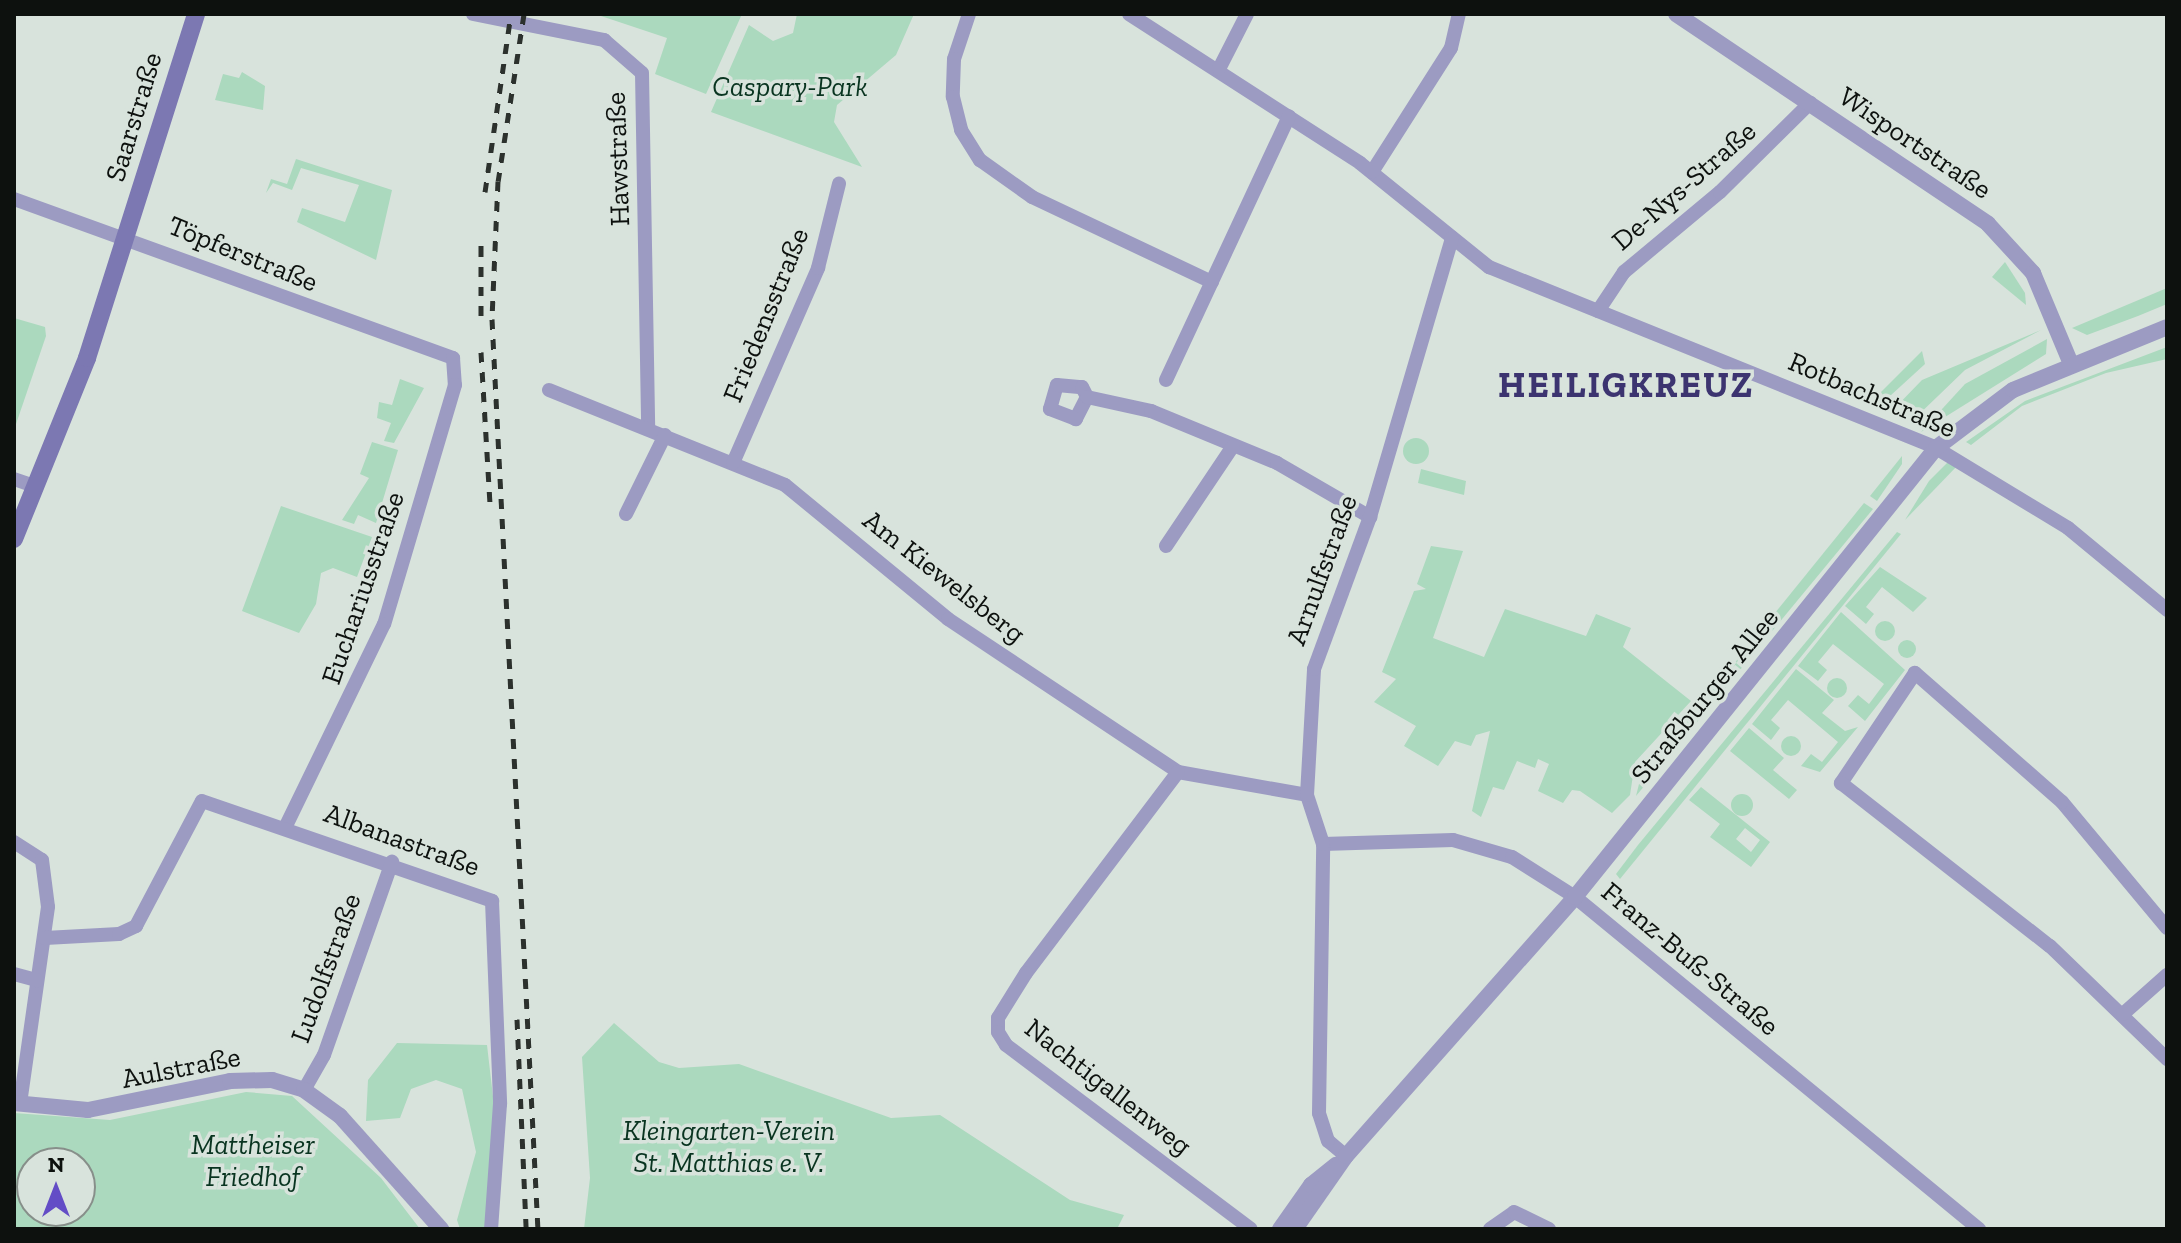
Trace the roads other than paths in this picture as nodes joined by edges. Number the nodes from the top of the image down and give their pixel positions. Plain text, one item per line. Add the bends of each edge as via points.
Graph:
1 (196, 14) edge
2 (473, 14) edge
3 (969, 14) edge
4 (1129, 14) edge
5 (1247, 14) edge
6 (1459, 14) edge
7 (1676, 14) edge
8 (1219, 69) junction
9 (1810, 103) junction
10 (1289, 116) junction
11 (1372, 172) junction
12 (839, 184) dead end
13 (14, 199) edge
14 (127, 237) junction
15 (1452, 238) junction
16 (1212, 282) junction
17 (1598, 311) junction
18 (2167, 319) edge
19 (2167, 327) edge
20 (2149, 332) junction
21 (453, 358) joint
22 (2071, 364) junction
23 (1166, 380) dead end
24 (549, 390) dead end
25 (1087, 397) dead end
26 (648, 428) junction
27 (665, 435) junction
28 (1233, 446) junction
29 (1936, 448) junction
30 (733, 463) junction
31 (14, 479) edge
32 (37, 487) junction
33 (626, 514) dead end
34 (1370, 517) junction
35 (14, 539) edge
36 (1166, 546) dead end
37 (2167, 610) edge
38 (1178, 772) junction
39 (1307, 795) junction
40 (286, 826) junction
41 (14, 842) edge
42 (1323, 844) junction
43 (392, 862) junction
44 (1575, 897) junction
45 (2167, 928) edge
46 (45, 938) junction
47 (14, 974) edge
48 (2167, 975) edge
49 (37, 980) junction
50 (2123, 1014) junction
51 (2167, 1059) edge
52 (304, 1090) junction
53 (17, 1104) edge
54 (1346, 1156) junction
55 (441, 1229) edge
56 (491, 1229) edge
57 (1251, 1229) edge
58 (1280, 1229) edge
59 (1295, 1229) edge
60 (1490, 1229) edge
61 (1549, 1229) edge
62 (1979, 1229) edge

1 - 14 main road, Saarstraße
2 - 26 street, Hawstraße via 604,40 642,73
3 - 16 street via 954,59 953,97 961,130 980,160 1032,197
4 - 8 street, Rotbachstraße
5 - 8 street
6 - 11 street via 1451,48
7 - 9 street, Wisportstraße
8 - 10 street, Rotbachstraße
9 - 17 street, De-Nys-Straße via 1720,192 1624,272
9 - 22 street, Wisportstraße via 1957,201 2020,255
10 - 11 street, Rotbachstraße
10 - 16 street
11 - 15 street, Rotbachstraße
12 - 30 street, Friedensstraße via 818,268
13 - 14 street, Töpferstraße
14 - 21 street, Töpferstraße
14 - 32 main road, Saarstraße
15 - 17 street, Rotbachstraße via 1489,267
15 - 34 street, Arnulfstraße
16 - 23 street
17 - 29 street, Rotbachstraße
18 - 20 street, Straßburger Allee
19 - 20 street, Straßburger Allee
20 - 22 street, Straßburger Allee
21 - 40 street, Euchariusstraße via 455,385 384,624
22 - 29 street, Straßburger Allee via 1999,397
24 - 26 street, Am Kiewelsberg
25 - 28 street via 1151,411
26 - 27 street, Am Kiewelsberg
27 - 30 street, Am Kiewelsberg
27 - 33 street
28 - 34 street
28 - 36 street
29 - 37 street, Rotbachstraße via 2068,528
29 - 44 street, Straßburger Allee
30 - 38 street, Am Kiewelsberg via 785,485 948,619
31 - 32 street
32 - 35 main road, Saarstraße
34 - 39 street, Arnulfstraße via 1317,651
38 - 39 street, Am Kiewelsberg
38 - 57 street, Nachtigallenweg via 1026,973 998,1018 998,1032 1006,1045
39 - 42 street, Arnulfstraße
40 - 43 street, Albanastraße
40 - 46 street, Albanastraße via 202,801 136,926 119,934
41 - 46 street via 42,860
42 - 44 street, Franz-Buß-Straße via 1453,840 1512,857
42 - 54 street, Arnulfstraße via 1319,1113 1328,1141
43 - 52 street, Ludolfstraße via 324,1055
43 - 56 street, Albanastraße via 492,901 500,1104
44 - 54 street, Straßburger Allee
44 - 62 street, Franz-Buß-Straße
45 - 50 street via 2062,802 1915,673 1841,783 1956,867
46 - 49 street
47 - 49 street
48 - 50 street
49 - 53 street
50 - 51 street
52 - 53 street, Aulstraße via 272,1080 230,1081 124,1107
52 - 55 street, Aulstraße via 340,1116
54 - 58 street via 1311,1185
54 - 59 street
60 - 61 street via 1514,1212

